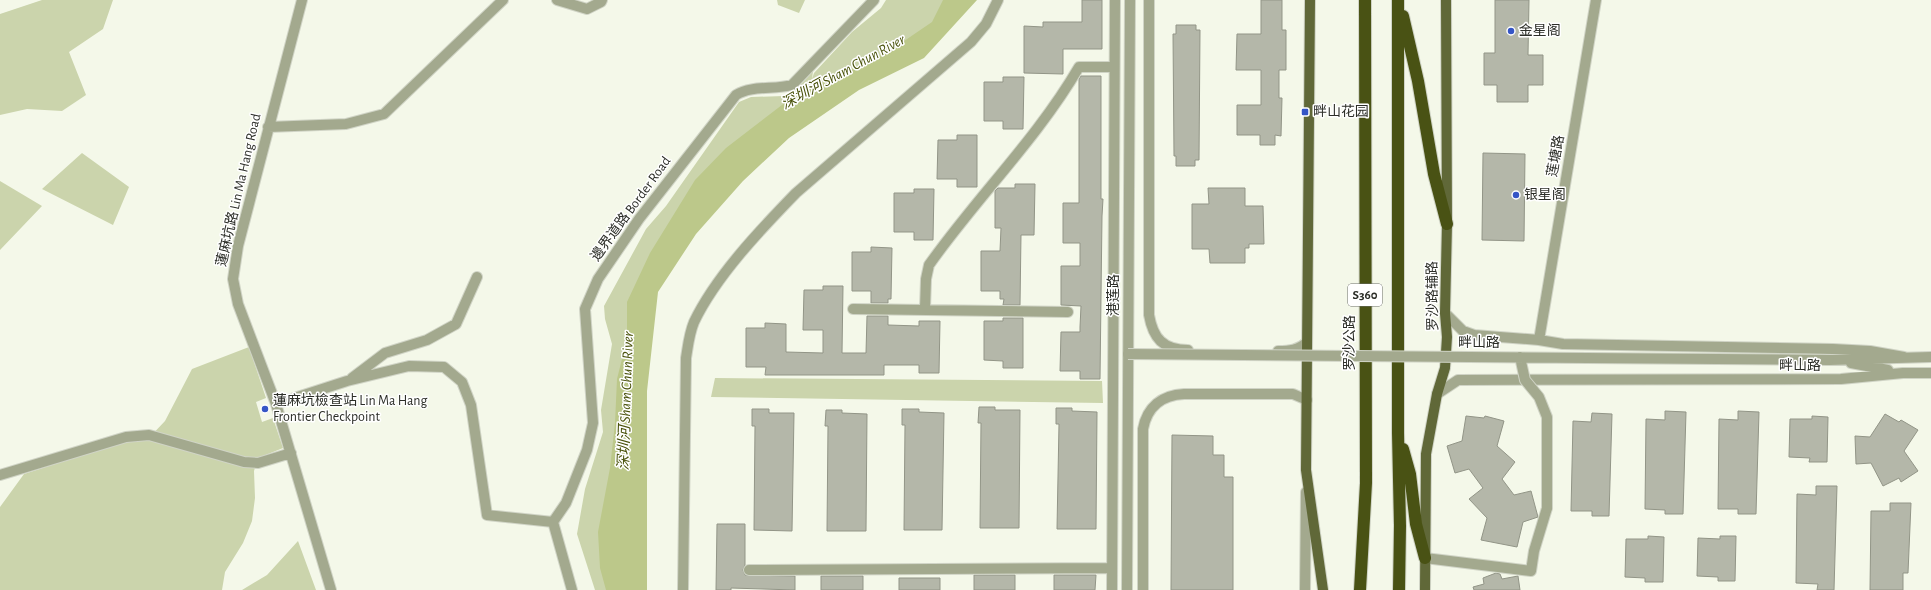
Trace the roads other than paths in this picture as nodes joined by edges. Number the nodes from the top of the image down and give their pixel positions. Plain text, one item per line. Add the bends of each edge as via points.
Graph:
1 (302, 0) edge
2 (503, 0) edge
3 (558, 0) edge
4 (602, 0) edge
5 (874, 0) edge
6 (998, 0) edge
7 (1114, 0) edge
8 (1130, 0) edge
9 (1149, 0) edge
10 (1310, 0) edge
11 (1365, 0) edge
12 (1398, 0) edge
13 (1446, 0) edge
14 (1596, 0) edge
15 (1114, 67) junction
16 (268, 126) junction
17 (1447, 224) junction
18 (477, 277) dead end
19 (853, 309) dead end
20 (925, 309) junction
21 (1068, 312) dead end
22 (1445, 313) junction
23 (1539, 340) junction
24 (1307, 342) junction
25 (1128, 354) junction
26 (1520, 357) junction
27 (1904, 357) junction
28 (1931, 357) edge
29 (1829, 360) junction
30 (1903, 373) junction
31 (1931, 373) edge
32 (347, 381) junction
33 (1437, 394) junction
34 (1307, 400) junction
35 (276, 404) junction
36 (1398, 433) junction
37 (291, 452) junction
38 (1306, 470) junction
39 (0, 475) edge
40 (553, 522) junction
41 (1424, 558) junction
42 (1112, 568) junction
43 (749, 570) dead end
44 (331, 590) edge
45 (572, 590) edge
46 (683, 590) edge
47 (1112, 590) edge
48 (1127, 590) edge
49 (1143, 590) edge
50 (1305, 590) edge
51 (1323, 590) edge
52 (1360, 590) edge
53 (1399, 590) edge
54 (1425, 590) edge

1 - 16 street, 蓮麻坑路 Lin Ma Hang Road
2 - 16 street via 384,114 346,124
3 - 4 street via 587,9
5 - 40 street, 邊界道路 Border Road via 792,85 744,90 736,95 656,196 598,279 585,309 593,423 587,450 566,502
6 - 46 street via 986,24 971,42 796,193 773,217 709,296 694,323 686,358
7 - 15 street
8 - 25 street, 港莲路
9 - 24 street via 1148,307 1152,329 1162,343 1176,350 1286,351 1299,348
10 - 24 main road
11 - 52 highway, 罗沙公路 / S360 via 1366,483
12 - 17 highway via 1418,81 1434,174
12 - 36 highway, S360
13 - 17 main road, 罗沙路辅路
14 - 23 street, 莲塘路
15 - 20 street via 1079,67 1042,125 929,265
15 - 42 street
16 - 35 street, 蓮麻坑路 Lin Ma Hang Road via 238,246 233,279 238,304
17 - 22 main road, 罗沙路辅路
18 - 32 street via 456,324 428,340 385,353
19 - 20 street
20 - 21 street
22 - 23 street, 畔山路 via 1463,331 1474,335
22 - 33 main road, 罗沙路辅路 via 1448,337 1445,368
23 - 27 street, 畔山路 via 1563,344 1832,349 1870,351
24 - 34 main road
25 - 26 street, 畔山路, bridge
25 - 48 street, 港莲路
26 - 29 street, 畔山路, bridge
26 - 41 street, bridge via 1525,380 1539,397 1548,417 1547,508 1534,550 1531,571
27 - 28 street, 畔山路
27 - 29 street, 畔山路
29 - 30 street, 畔山路
30 - 31 street, 畔山路
30 - 33 street, 畔山路 via 1841,379 1458,380
32 - 35 street
32 - 40 street via 409,366 444,367 462,382 471,405 488,515
33 - 41 main road, 罗沙路辅路 via 1426,454
34 - 38 main road
34 - 49 street via 1293,394 1184,394 1168,396 1154,405 1143,429
35 - 37 street, 蓮麻坑路 Lin Ma Hang Road
36 - 41 highway via 1410,474 1416,524
36 - 53 highway, S360
37 - 39 street via 258,463 244,462 149,435 126,437
37 - 44 street, 蓮麻坑路 Lin Ma Hang Road
38 - 50 street
38 - 51 main road
40 - 45 street
41 - 54 main road, 罗沙路辅路
42 - 43 street
42 - 47 street

